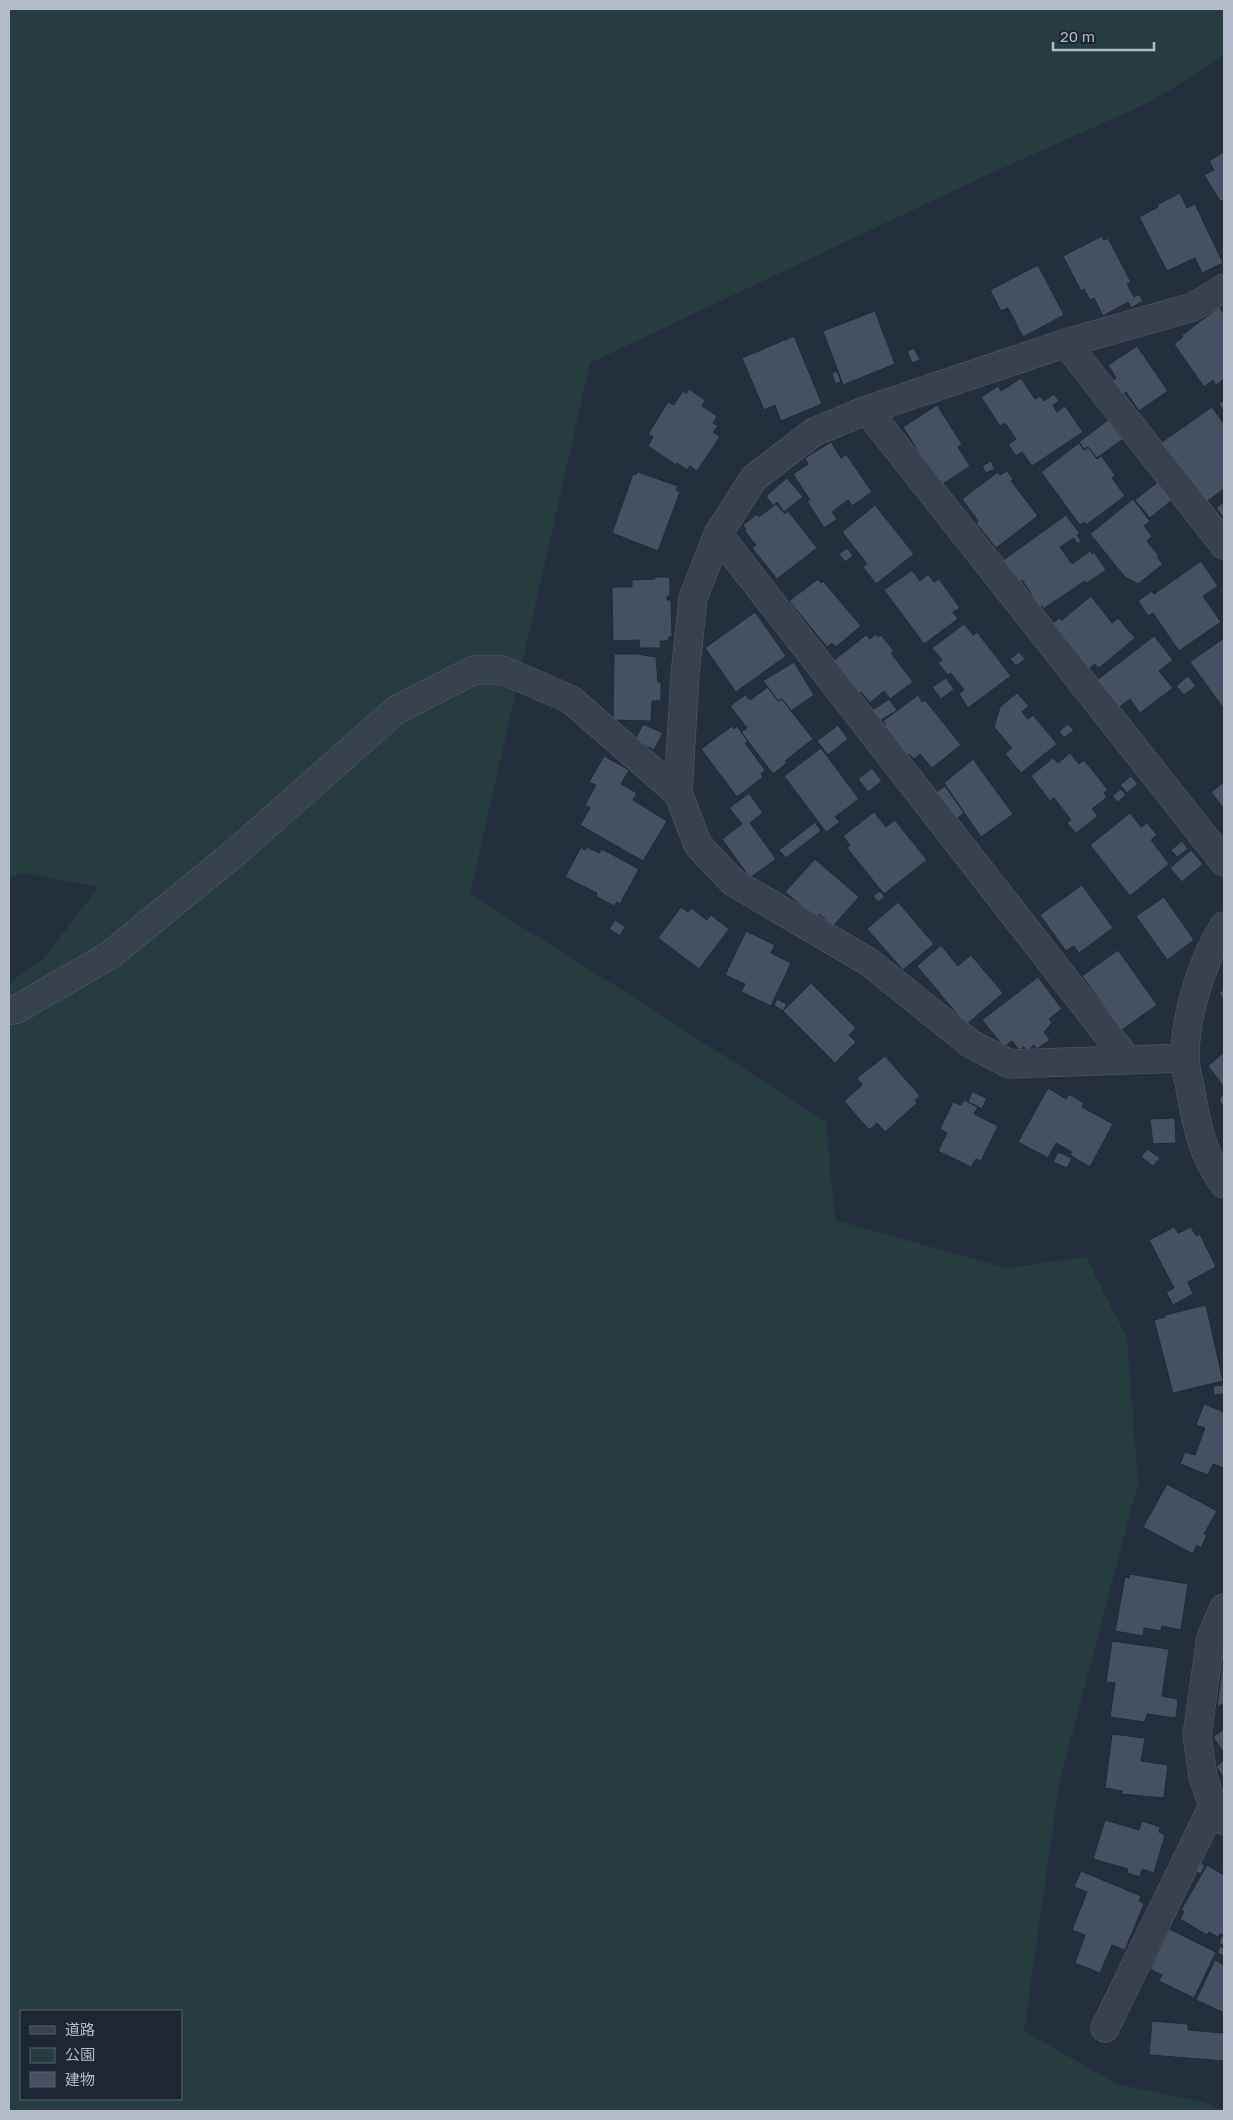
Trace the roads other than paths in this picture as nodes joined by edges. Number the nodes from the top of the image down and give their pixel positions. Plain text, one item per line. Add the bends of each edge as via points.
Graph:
1 (1224, 288) edge
2 (1066, 343) junction
3 (867, 410) junction
4 (718, 534) junction
5 (1224, 545) edge
6 (678, 793) junction
7 (1224, 862) edge
8 (1224, 926) edge
9 (9, 1011) edge
10 (1126, 1058) junction
11 (1185, 1058) junction
12 (1224, 1184) edge
13 (1224, 1608) edge
14 (1219, 1814) edge
15 (1105, 2028) dead end

1 - 2 street via 1193,307
2 - 3 street
2 - 5 street
3 - 4 street via 814,432 754,478
3 - 7 street
4 - 6 street via 693,598
4 - 10 street
6 - 9 street via 570,699 502,670 474,670 396,710 237,851 110,954
6 - 10 street via 698,845 734,882 868,962 971,1044 1010,1064
8 - 11 street via 1213,944 1192,1002
10 - 11 street
11 - 12 street via 1196,1127 1213,1169
13 - 14 street via 1211,1637 1197,1735 1203,1777
14 - 15 street

